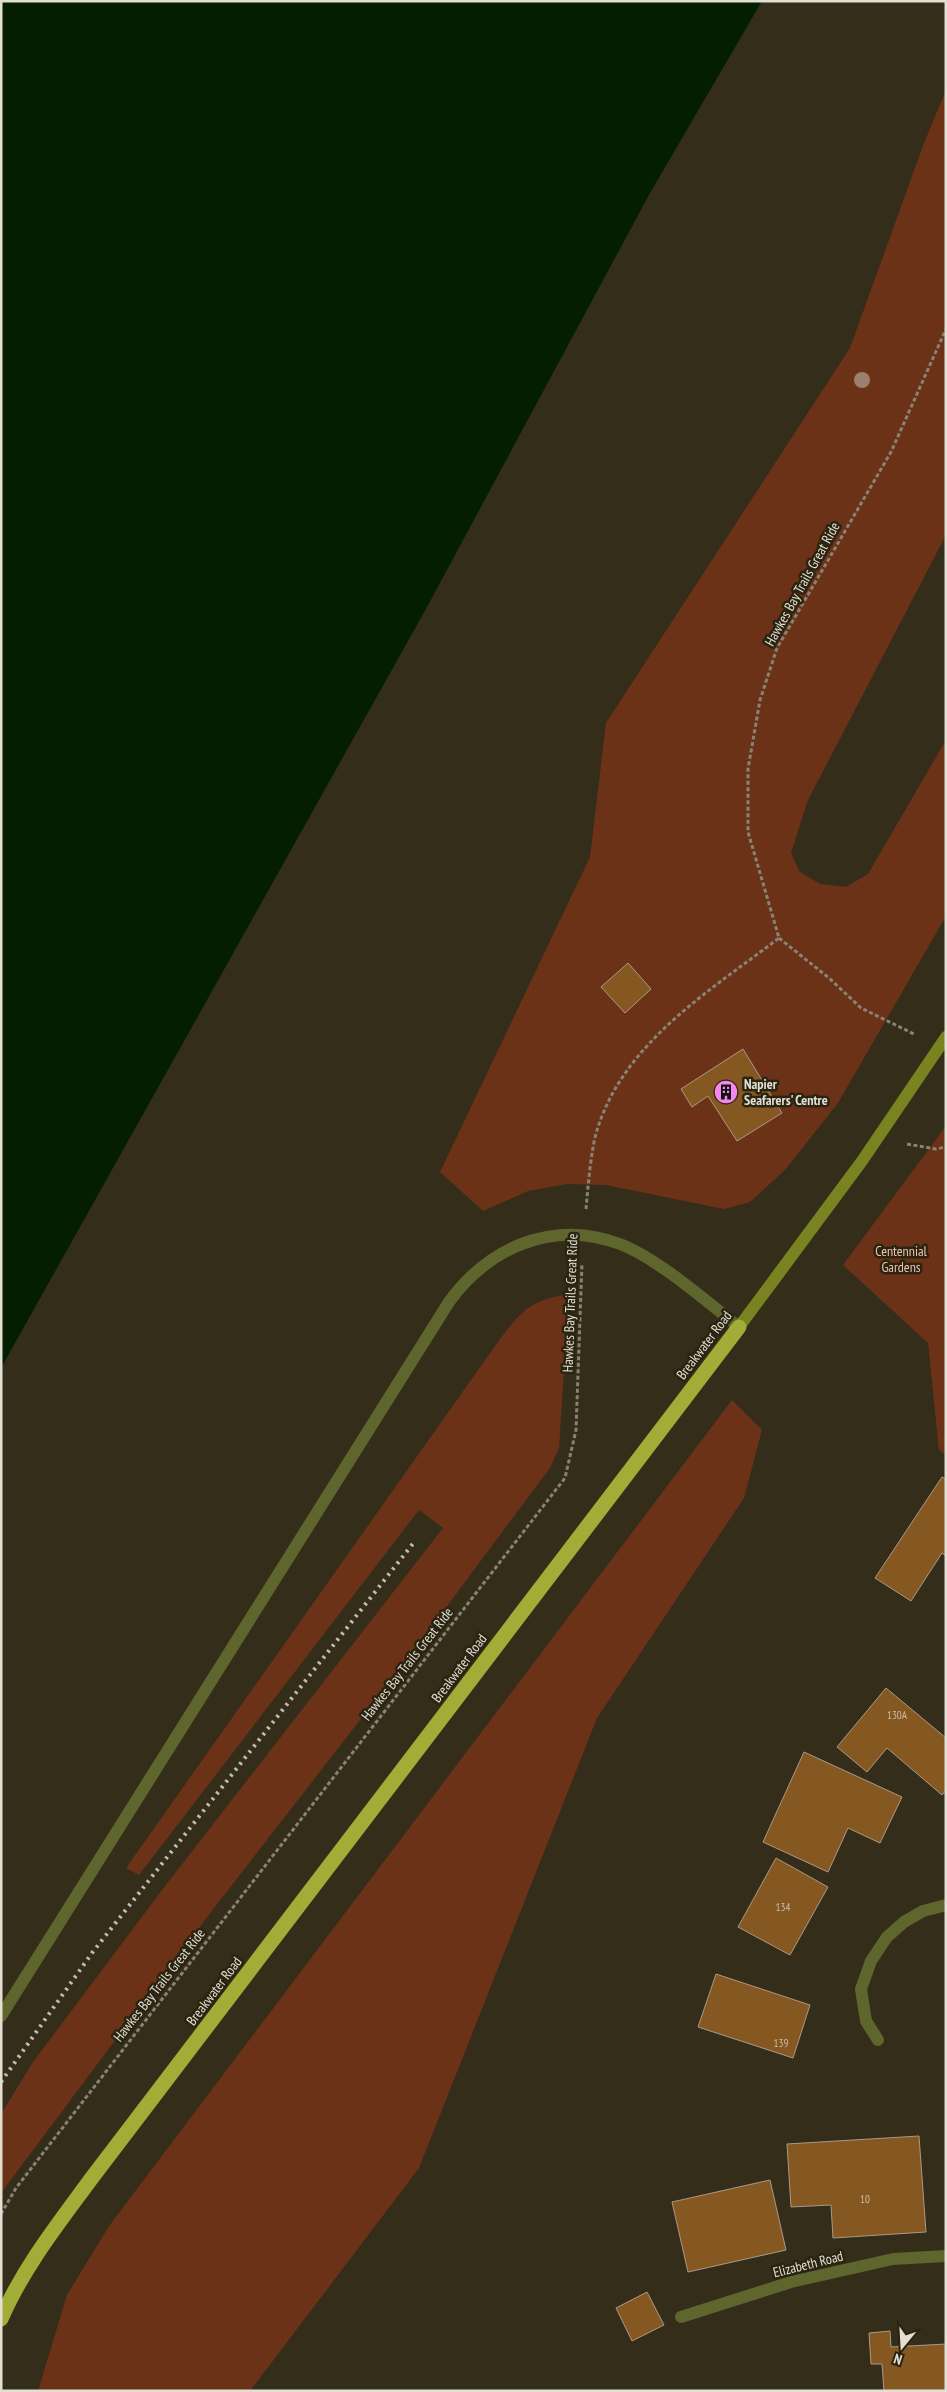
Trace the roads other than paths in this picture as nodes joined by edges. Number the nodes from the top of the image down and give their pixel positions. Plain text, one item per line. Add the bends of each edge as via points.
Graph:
1 (943, 1042) edge
2 (739, 1327) junction
3 (946, 1905) edge
4 (1, 2016) edge
5 (878, 2040) dead end
6 (946, 2256) edge
7 (681, 2317) dead end
8 (1, 2320) edge

1 - 2 main road, Breakwater Road via 862,1161
2 - 4 street via 638,1252 620,1244 583,1236 548,1237 515,1246 484,1263 459,1288
2 - 8 highway, Breakwater Road via 91,2179 40,2249
3 - 5 street via 923,1911 904,1922 870,1961 861,1989 866,2021
6 - 7 street, Elizabeth Road via 893,2259 791,2282

